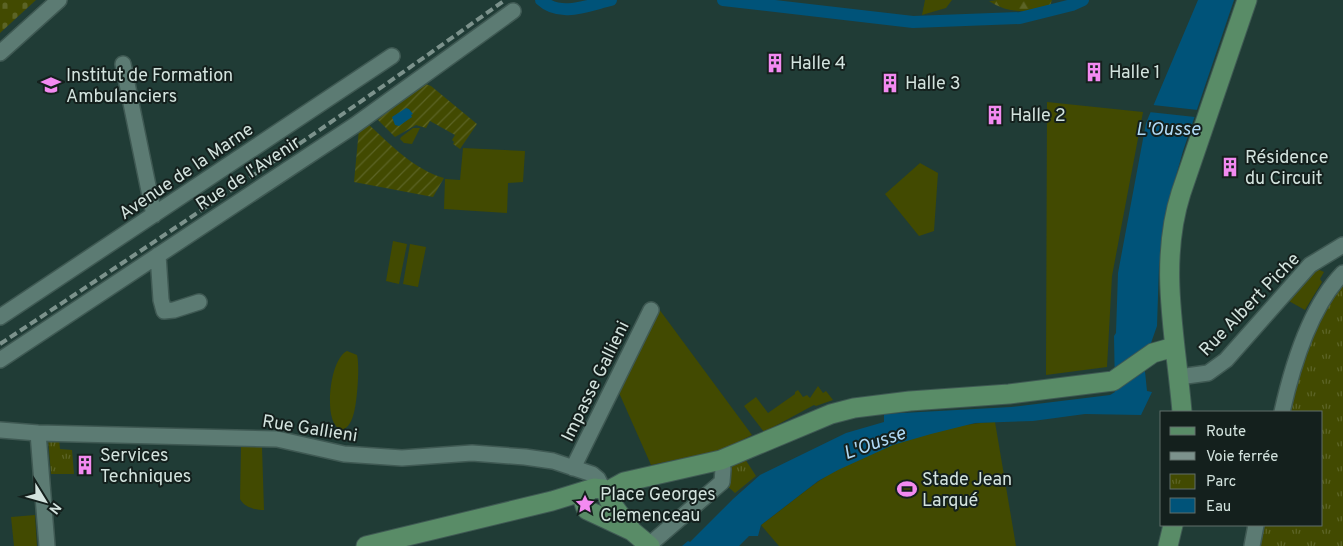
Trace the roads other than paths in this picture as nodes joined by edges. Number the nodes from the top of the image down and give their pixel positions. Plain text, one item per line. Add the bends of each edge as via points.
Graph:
1 (59, 0) edge
2 (1247, 0) edge
3 (513, 11) dead end
4 (0, 53) edge
5 (392, 56) dead end
6 (123, 64) dead end
7 (154, 215) junction
8 (1343, 245) edge
9 (158, 255) junction
10 (1343, 273) edge
11 (199, 302) dead end
12 (651, 310) dead end
13 (0, 316) edge
14 (1174, 347) junction
15 (0, 360) edge
16 (1178, 376) junction
17 (1182, 411) edge
18 (1282, 411) edge
19 (0, 430) edge
20 (38, 433) junction
21 (721, 460) junction
22 (573, 468) junction
23 (598, 499) junction
24 (1173, 526) edge
25 (1256, 526) edge
26 (47, 546) edge
27 (370, 546) edge
28 (649, 546) edge
29 (1168, 546) edge
30 (1252, 546) edge

1 - 4 street
2 - 14 main road via 1176,211 1169,278
3 - 9 street, Rue de l'Avenir via 355,125
5 - 7 street, Avenue de la Marne
6 - 7 street
7 - 13 street, Avenue de la Marne
8 - 16 street, Rue Albert Piche via 1310,266 1226,360 1208,373
9 - 11 street via 164,311
9 - 15 street, Rue de l'Avenir
10 - 18 street via 1326,295 1307,332 1289,380
12 - 22 street, Impasse Gallieni
14 - 16 main road
14 - 21 main road via 1146,357 1113,381 854,408 831,414
16 - 17 main road
19 - 20 street, Rue Gallieni
20 - 22 street, Rue Gallieni via 277,439 344,454 402,458 472,454 525,457
20 - 26 street
21 - 23 main road via 624,482
21 - 28 street via 722,482
22 - 23 street, Rue Gallieni via 598,478
23 - 27 main road via 558,500
23 - 28 main road
24 - 29 main road
25 - 30 street

